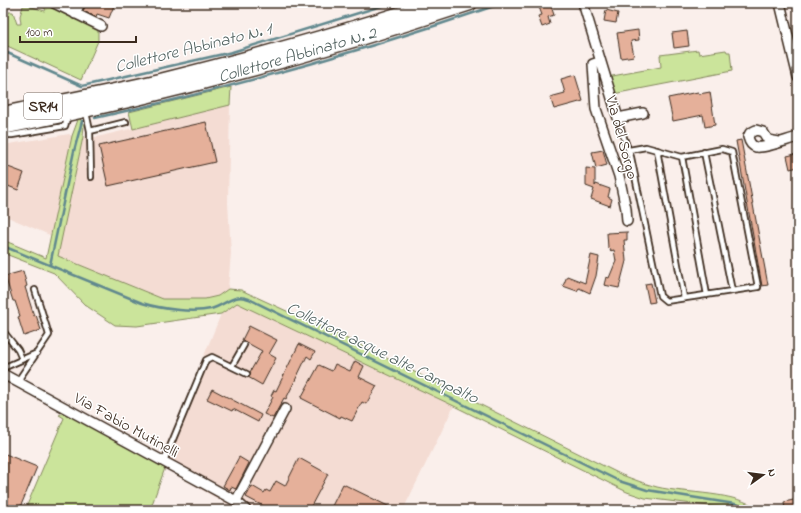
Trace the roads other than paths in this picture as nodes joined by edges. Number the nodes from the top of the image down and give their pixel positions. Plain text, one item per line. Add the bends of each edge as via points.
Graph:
1 (54, 3) edge
2 (80, 3) edge
3 (434, 3) edge
4 (470, 3) edge
5 (576, 3) edge
6 (582, 3) edge
7 (780, 3) edge
8 (75, 14) junction
9 (101, 26) dead end
10 (598, 63) junction
11 (798, 77) edge
12 (86, 110) junction
13 (643, 113) dead end
14 (3, 114) edge
15 (68, 114) junction
16 (618, 118) junction
17 (126, 122) dead end
18 (3, 127) edge
19 (90, 131) junction
20 (3, 135) edge
21 (798, 137) edge
22 (779, 142) dead end
23 (629, 150) junction
24 (657, 150) junction
25 (704, 152) junction
26 (682, 157) junction
27 (91, 177) dead end
28 (627, 221) dead end
29 (35, 290) dead end
30 (732, 291) junction
31 (707, 295) junction
32 (684, 298) junction
33 (3, 331) edge
34 (244, 345) dead end
35 (36, 353) junction
36 (22, 359) junction
37 (232, 366) junction
38 (3, 368) edge
39 (3, 374) edge
40 (247, 374) dead end
41 (17, 382) junction
42 (285, 409) dead end
43 (164, 461) junction
44 (236, 501) junction
45 (246, 510) edge

1 - 8 street
2 - 8 street
3 - 14 main road, SR14 via 243,60
4 - 12 main road, SR14 via 326,49
5 - 10 street, Via del Sorgo via 591,53
6 - 10 street, Via del Sorgo
7 - 11 street
8 - 9 street
10 - 16 street, Via del Sorgo
10 - 28 street, Via del Sorgo via 593,64 596,109 619,176
12 - 15 main road, SR14
12 - 19 lane
13 - 16 street, Via del Sorgo
15 - 18 main road, SR14
15 - 20 lane via 65,126
16 - 23 lane
17 - 19 lane
19 - 27 lane
21 - 22 street
23 - 24 lane
23 - 32 lane via 660,296 666,301
24 - 26 lane
24 - 32 lane
25 - 26 lane
25 - 30 lane
25 - 30 lane via 722,149 732,152 758,287
26 - 31 lane
29 - 35 lane via 49,335
30 - 31 lane
31 - 32 lane
33 - 36 lane
34 - 37 lane
35 - 36 lane
35 - 41 lane
36 - 38 lane
37 - 40 lane
37 - 43 lane via 212,357 204,362
39 - 41 street, Via Fabio Mutinelli
41 - 43 street, Via Fabio Mutinelli
42 - 44 street
43 - 44 street, Via Fabio Mutinelli
44 - 45 street, Via Fabio Mutinelli

